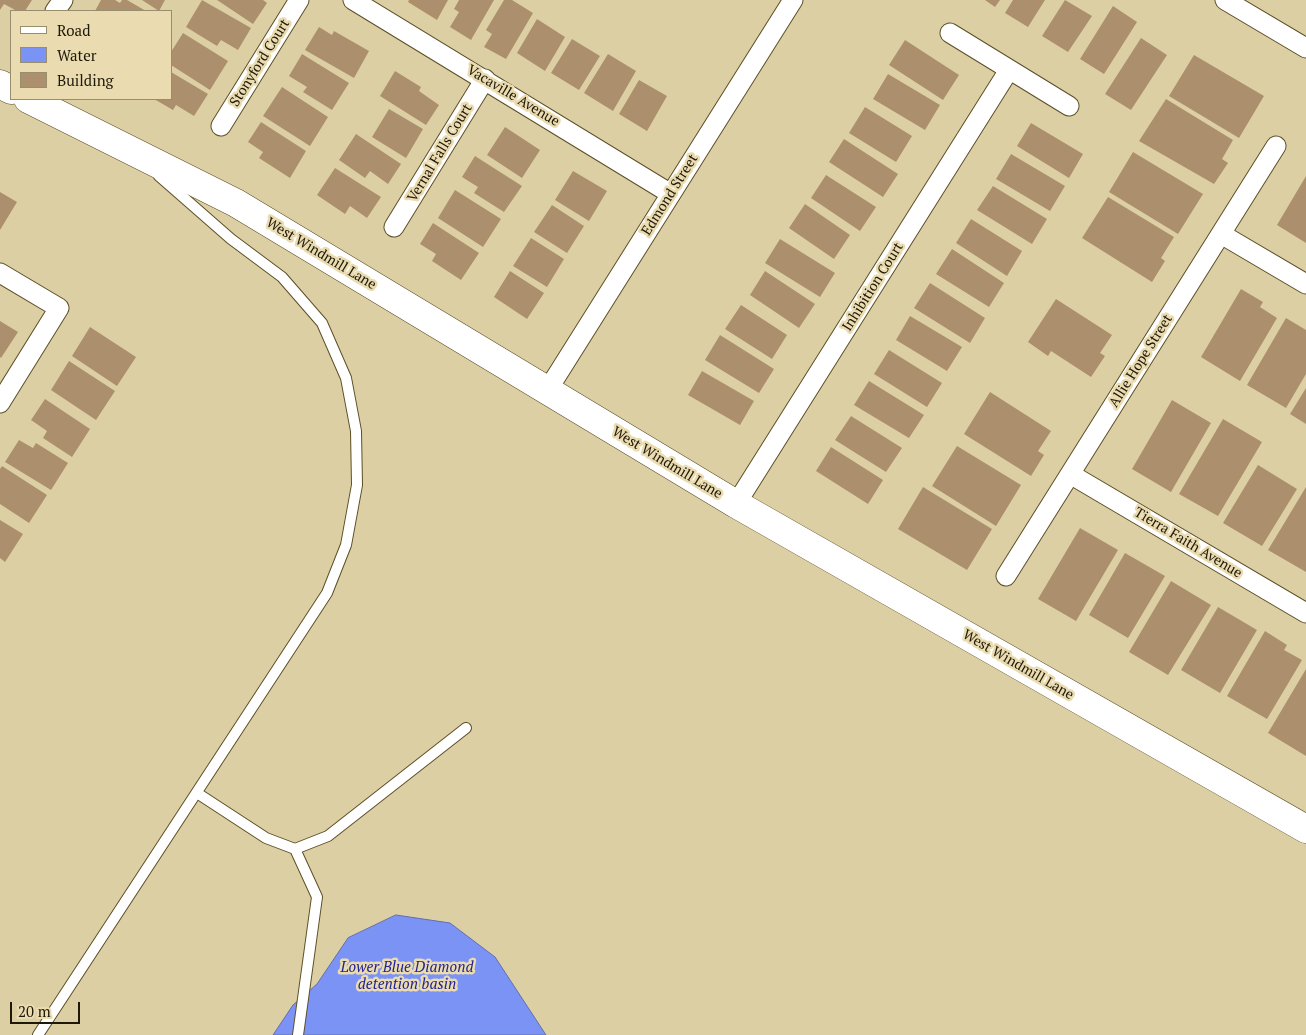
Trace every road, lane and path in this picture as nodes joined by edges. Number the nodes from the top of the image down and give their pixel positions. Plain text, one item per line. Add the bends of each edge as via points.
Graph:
1 (299, 0) edge
2 (353, 0) edge
3 (793, 0) edge
4 (1225, 0) edge
5 (950, 33) dead end
6 (1306, 48) edge
7 (1009, 70) junction
8 (485, 79) junction
9 (30, 100) edge
10 (1069, 106) dead end
11 (220, 126) dead end
12 (1276, 146) dead end
13 (128, 149) junction
14 (671, 194) junction
15 (394, 227) dead end
16 (1221, 234) junction
17 (0, 272) edge
18 (1306, 284) edge
19 (547, 391) junction
20 (0, 403) edge
21 (1070, 474) junction
22 (736, 504) junction
23 (1006, 576) dead end
24 (1306, 613) edge
25 (466, 728) dead end
26 (197, 792) junction
27 (1306, 829) edge
28 (295, 849) junction
29 (38, 1035) edge
30 (298, 1035) edge

1 - 11 street, Stonyford Court
2 - 8 street, Vacaville Avenue
3 - 14 street, Edmond Street
4 - 6 street
5 - 7 street
7 - 10 street
7 - 22 street, Inhibition Court
8 - 14 street, Vacaville Avenue
8 - 15 street, Vernal Falls Court
9 - 13 street, West Windmill Lane
12 - 16 street, Allie Hope Street
13 - 19 street, West Windmill Lane via 236,203
13 - 26 lane via 230,239 282,277 322,323 346,378 356,431 357,485 346,545 327,593
14 - 19 street, Edmond Street
16 - 18 street
16 - 21 street, Allie Hope Street
17 - 20 street via 59,308
19 - 22 street, West Windmill Lane
21 - 23 street, Allie Hope Street
21 - 24 street, Tierra Faith Avenue
22 - 27 street, West Windmill Lane
25 - 28 lane via 328,836
26 - 28 lane via 266,838
26 - 29 lane
28 - 30 lane via 317,897

